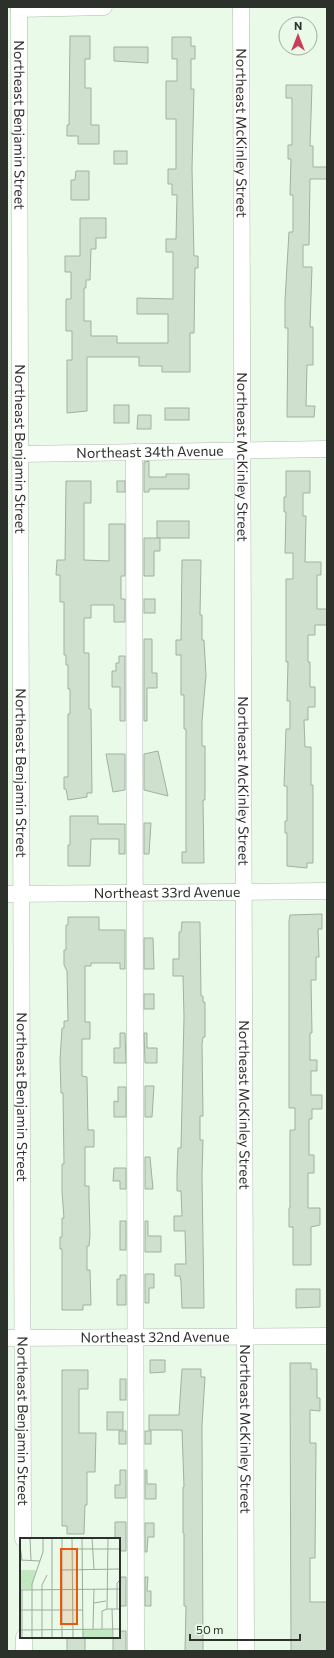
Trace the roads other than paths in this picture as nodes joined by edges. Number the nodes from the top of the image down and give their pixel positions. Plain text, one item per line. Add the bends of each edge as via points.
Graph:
1 (104, 7) edge
2 (241, 7) edge
3 (19, 8) edge
4 (327, 449) edge
5 (242, 450) junction
6 (134, 452) junction
7 (21, 454) junction
8 (327, 891) edge
9 (244, 892) junction
10 (134, 893) junction
11 (14, 894) edge
12 (245, 1336) junction
13 (327, 1336) edge
14 (136, 1337) junction
15 (15, 1338) edge
16 (23, 1538) edge
17 (24, 1638) edge
18 (24, 1651) edge
19 (136, 1651) edge
20 (246, 1651) edge

1 - 3 street
2 - 5 street, Northeast McKinley Street
3 - 7 street, Northeast Benjamin Street
4 - 5 street, Northeast 34th Avenue
5 - 6 street, Northeast 34th Avenue
5 - 9 street, Northeast McKinley Street
6 - 7 street, Northeast 34th Avenue
6 - 10 street
7 - 11 street, Northeast Benjamin Street
8 - 9 street, Northeast 33rd Avenue
9 - 10 street, Northeast 33rd Avenue
9 - 12 street, Northeast McKinley Street
10 - 11 street, Northeast 33rd Avenue
10 - 14 street
11 - 15 street, Northeast Benjamin Street
12 - 13 street, Northeast 32nd Avenue
12 - 14 street, Northeast 32nd Avenue
12 - 20 street, Northeast McKinley Street
14 - 15 street, Northeast 32nd Avenue
14 - 19 street
15 - 16 street, Northeast Benjamin Street
17 - 18 street

